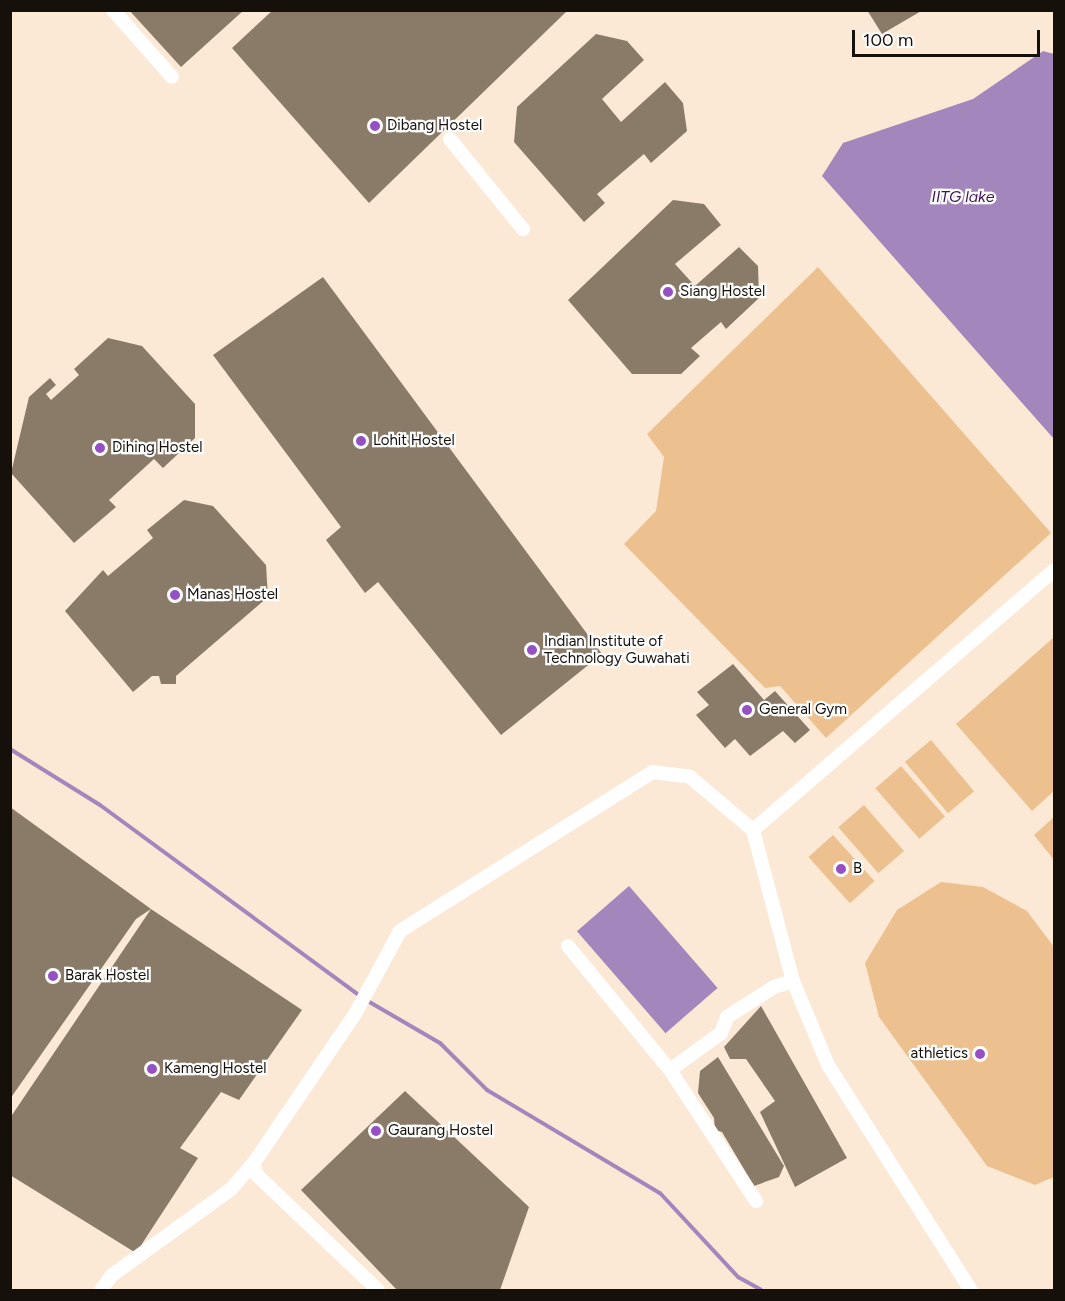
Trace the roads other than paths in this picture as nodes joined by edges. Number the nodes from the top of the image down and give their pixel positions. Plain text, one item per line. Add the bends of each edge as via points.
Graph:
1 (113, 10) edge
2 (172, 77) dead end
3 (450, 139) dead end
4 (523, 229) dead end
5 (1054, 570) edge
6 (753, 830) junction
7 (568, 946) dead end
8 (793, 981) junction
9 (670, 1070) junction
10 (253, 1164) junction
11 (756, 1201) dead end
12 (100, 1290) edge
13 (378, 1290) edge
14 (971, 1290) edge

1 - 2 street
3 - 4 street
5 - 6 street
6 - 8 street
6 - 10 street via 690,777 652,772 411,921 391,945 355,1014
7 - 9 street
8 - 9 street via 774,987 727,1017 722,1033
8 - 14 street via 828,1065
9 - 11 street
10 - 12 street via 231,1189 111,1275
10 - 13 street via 257,1175

